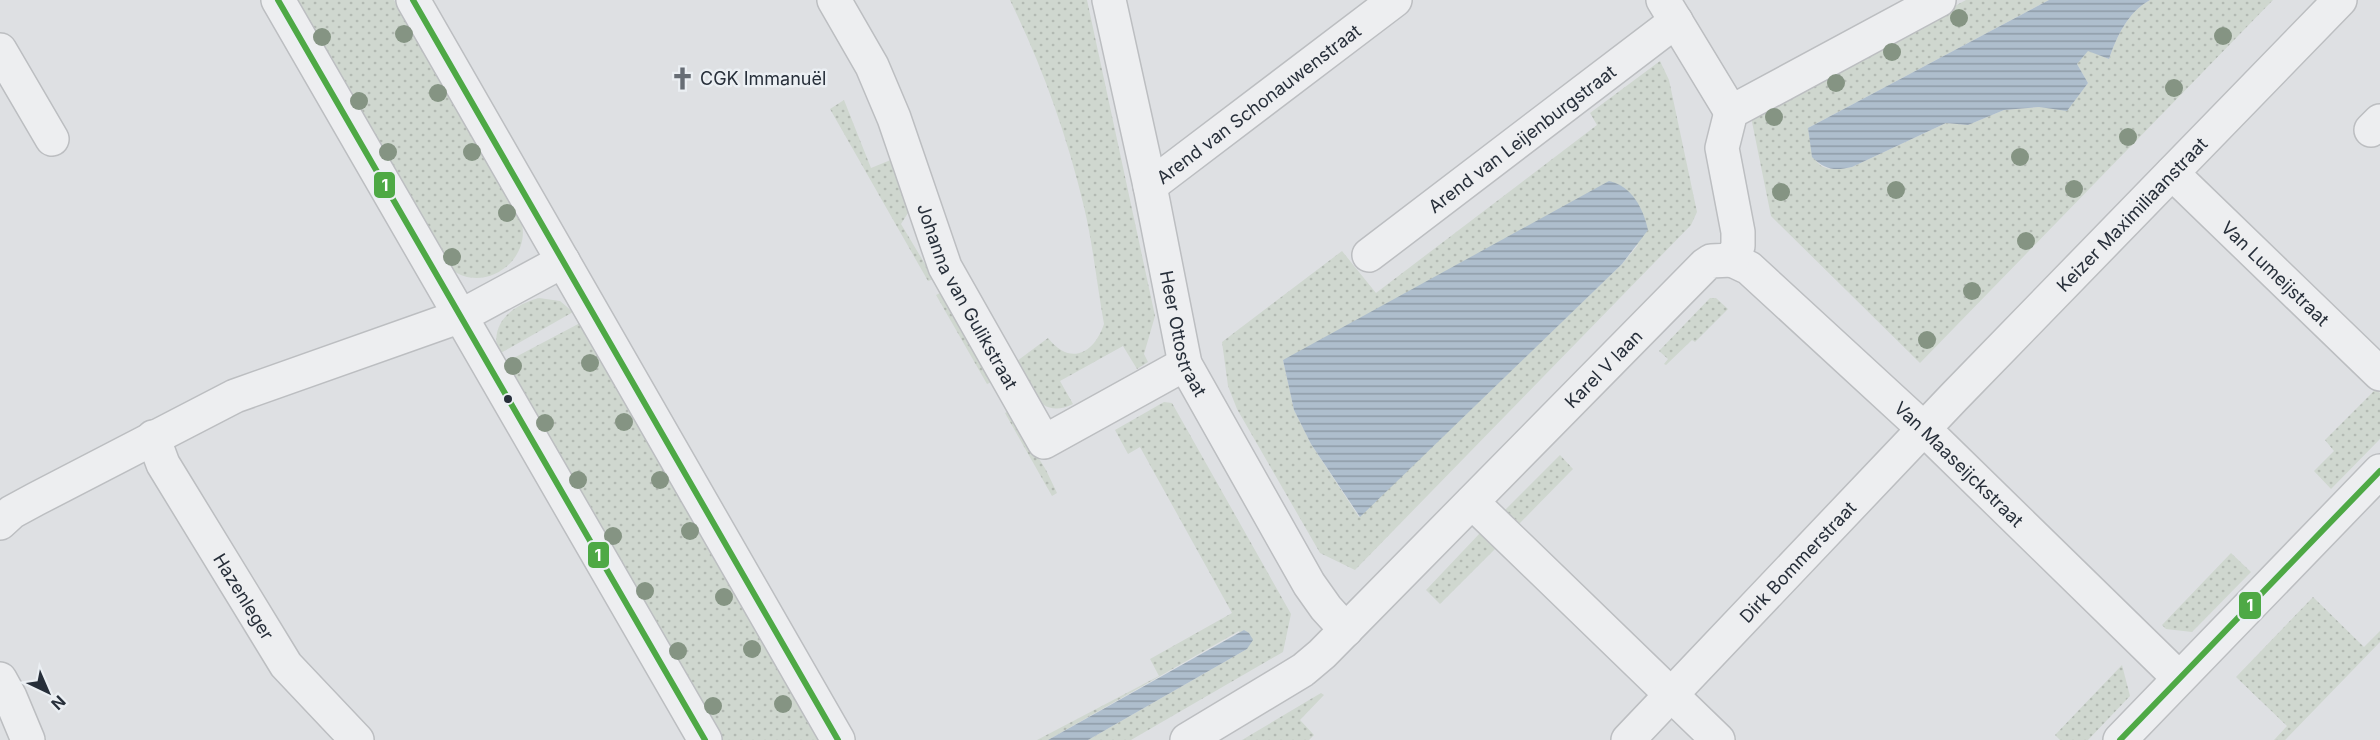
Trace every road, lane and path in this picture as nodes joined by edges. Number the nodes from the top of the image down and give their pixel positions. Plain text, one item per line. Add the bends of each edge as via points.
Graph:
1 (278, 0) edge
2 (413, 0) edge
3 (834, 0) edge
4 (1108, 0) edge
5 (1395, 0) edge
6 (1939, 0) edge
7 (2340, 0) edge
8 (1670, 11) edge
9 (0, 50) edge
10 (1731, 112) junction
11 (52, 139) dead end
12 (2172, 173) junction
13 (1150, 186) junction
14 (1369, 255) dead end
15 (1732, 260) junction
16 (562, 261) junction
17 (461, 316) junction
18 (1185, 364) junction
19 (2380, 374) edge
20 (1924, 429) junction
21 (153, 437) junction
22 (2380, 471) edge
23 (1472, 502) junction
24 (4, 509) edge
25 (1346, 630) junction
26 (2179, 678) junction
27 (0, 679) edge
28 (1671, 695) junction
29 (1202, 737) edge
30 (28, 740) edge
31 (357, 740) edge
32 (705, 740) edge
33 (838, 740) edge
34 (1628, 740) edge
35 (1718, 740) edge
36 (2120, 740) edge

1 - 17 street
2 - 16 street
3 - 18 street, Johanna van Gulikstraat via 872,66 945,267 1044,442
4 - 13 street, Heer Ottostraat
5 - 13 street, Arend van Schonauwenstraat
6 - 10 street
7 - 12 street, Keizer Maximiliaanstraat
8 - 10 street
8 - 14 street, Arend van Leijenburgstraat
9 - 11 street
10 - 15 street via 1722,148 1738,232
12 - 19 street, Van Lumeijstraat
12 - 20 street, Keizer Maximiliaanstraat
13 - 18 street, Heer Ottostraat
15 - 20 street, Van Maaseijckstraat via 1749,268
15 - 23 street, Karel V laan via 1705,265
16 - 17 street
16 - 33 street
17 - 21 street via 235,396
17 - 32 street
18 - 25 street, Heer Ottostraat via 1309,584
20 - 26 street, Van Maaseijckstraat
20 - 28 street, Dirk Bommerstraat
21 - 24 street
21 - 31 street, Hazenleger via 163,464 286,665
22 - 26 street
23 - 25 street, Karel V laan
23 - 28 street
25 - 29 street, Karel V laan via 1303,670
26 - 36 street
27 - 30 street
28 - 34 street, Dirk Bommerstraat
28 - 35 street

